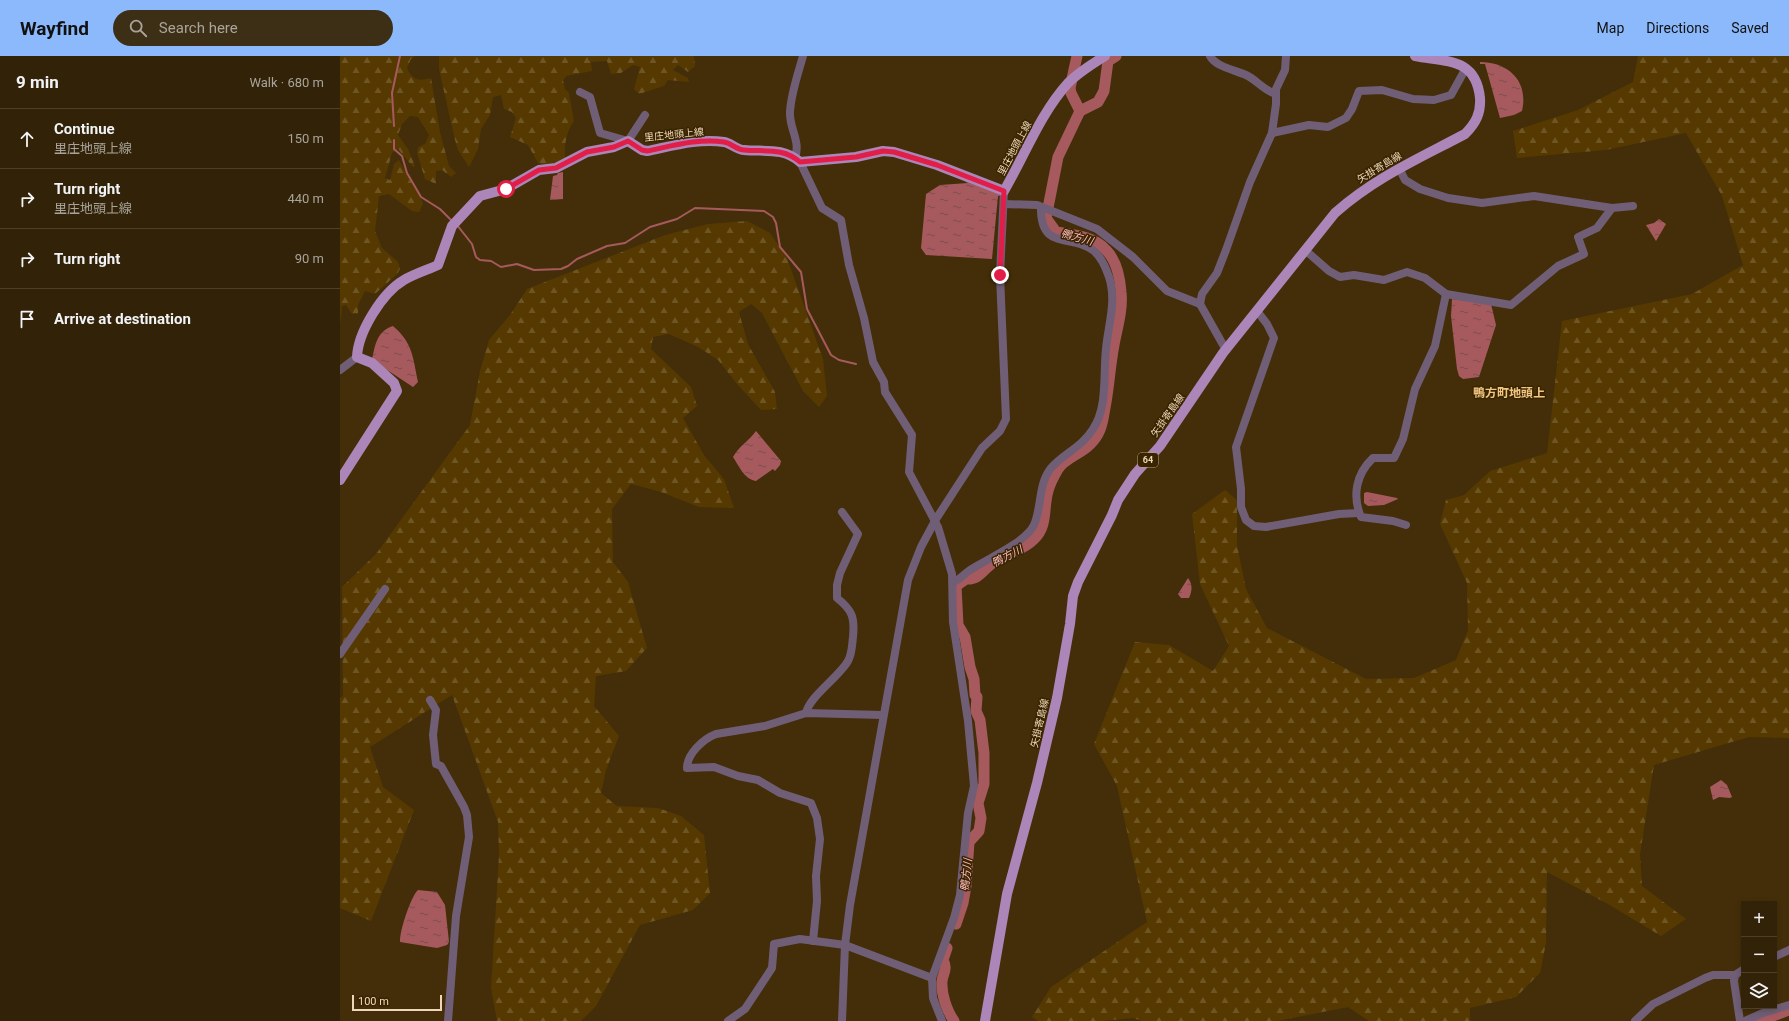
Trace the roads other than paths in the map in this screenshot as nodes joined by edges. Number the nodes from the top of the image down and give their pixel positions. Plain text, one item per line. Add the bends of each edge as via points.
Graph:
1 (802, 56) edge
2 (1105, 56) edge
3 (1210, 56) edge
4 (1286, 56) edge
5 (1415, 56) edge
6 (1466, 68) junction
7 (580, 92) dead end
8 (1276, 94) junction
9 (645, 116) dead end
10 (1272, 133) junction
11 (628, 141) junction
12 (797, 160) junction
13 (1399, 168) junction
14 (1004, 191) junction
15 (1004, 204) junction
16 (1633, 206) dead end
17 (1043, 207) junction
18 (1612, 208) junction
19 (1305, 250) junction
20 (1446, 294) junction
21 (1200, 304) junction
22 (1257, 311) junction
23 (1226, 350) junction
24 (357, 357) junction
25 (340, 370) edge
26 (340, 480) edge
27 (842, 512) dead end
28 (1360, 513) junction
29 (937, 518) junction
30 (1406, 525) dead end
31 (955, 581) junction
32 (385, 589) dead end
33 (340, 654) edge
34 (430, 700) dead end
35 (806, 713) junction
36 (883, 715) junction
37 (813, 940) junction
38 (845, 944) junction
39 (1789, 950) edge
40 (1777, 956) edge
41 (1741, 971) edge
42 (1735, 975) junction
43 (932, 978) junction
44 (1789, 1005) edge
45 (448, 1021) edge
46 (728, 1021) edge
47 (842, 1021) edge
48 (942, 1021) edge
49 (985, 1021) edge
50 (1635, 1021) edge
51 (1740, 1021) edge
52 (1744, 1021) edge

1 - 12 street via 790,112 796,136
2 - 14 main road, 里庄地頭上線 via 1068,84 1036,130
3 - 8 street via 1225,67 1249,76
4 - 8 street via 1285,70
5 - 6 main road
6 - 10 street via 1451,95 1434,100 1413,99 1382,90 1359,91 1346,118 1328,127 1309,125
6 - 13 main road, 矢掛寄島線 / 64 via 1473,73 1479,90 1479,116 1473,126 1465,134
7 - 11 street via 590,97 600,133
8 - 10 street
9 - 11 street
10 - 21 street via 1250,182 1217,273 1202,294
11 - 12 main road, 里庄地頭上線 via 647,151 697,142 723,142 742,150 774,150
11 - 24 main road via 614,147 587,152 556,168 539,170 506,189 480,196 455,223 445,242 438,265 395,286 377,308 362,334
12 - 14 main road, 里庄地頭上線 via 894,152 937,165
12 - 29 street via 822,208 841,220 849,265 873,362 884,382 885,392 912,435 909,472
13 - 18 street via 1405,180 1420,189 1448,198 1482,203 1534,196
13 - 19 main road, 矢掛寄島線 / 64 via 1350,199
14 - 15 street
15 - 17 street
15 - 29 street via 1000,280 1006,418 1000,431 982,448
16 - 18 street
17 - 21 street via 1097,229 1133,257 1167,291
17 - 31 street via 1041,221 1048,232 1062,241 1085,246 1094,251 1103,262 1110,278 1112,295 1102,403 1094,429 1051,468 1044,481 1036,518 1030,531
18 - 20 street via 1597,228 1578,237 1584,254 1558,266 1511,305
19 - 20 street via 1340,277 1354,275 1384,280 1407,272 1425,278
19 - 22 main road, 矢掛寄島線 / 64
20 - 28 street via 1435,346 1415,389 1403,439 1394,458 1373,458 1364,467 1356,490 1356,505
21 - 23 street
22 - 23 main road, 矢掛寄島線 / 64
22 - 28 street via 1274,338 1236,447 1241,508 1246,520 1254,526 1266,527 1339,514
23 - 49 main road, 矢掛寄島線 / 64 via 1160,446 1118,500 1073,596 1058,692 1007,894
24 - 25 street
24 - 26 main road via 372,363 394,383 397,391
27 - 35 street via 858,534 836,585 837,598 850,609 855,624 852,648 848,661 810,703
28 - 30 street via 1361,517
29 - 31 street
29 - 36 street via 921,547 908,580
31 - 43 street via 953,622 968,721 974,786 968,813 960,895
32 - 33 street
34 - 45 street via 436,710 433,735 436,764 441,766 464,807 469,826 468,849 456,916
35 - 36 street
35 - 37 street via 765,726 710,736 690,755 687,768 714,767 758,780 780,793 811,803 817,818 820,839
36 - 38 street
37 - 38 street
37 - 46 street via 800,939 774,944 772,968 745,1009
38 - 43 street
38 - 47 street
39 - 40 street
41 - 42 street
42 - 50 street via 1713,975 1705,978 1653,1004
42 - 51 street
43 - 48 street via 933,998
44 - 52 street

